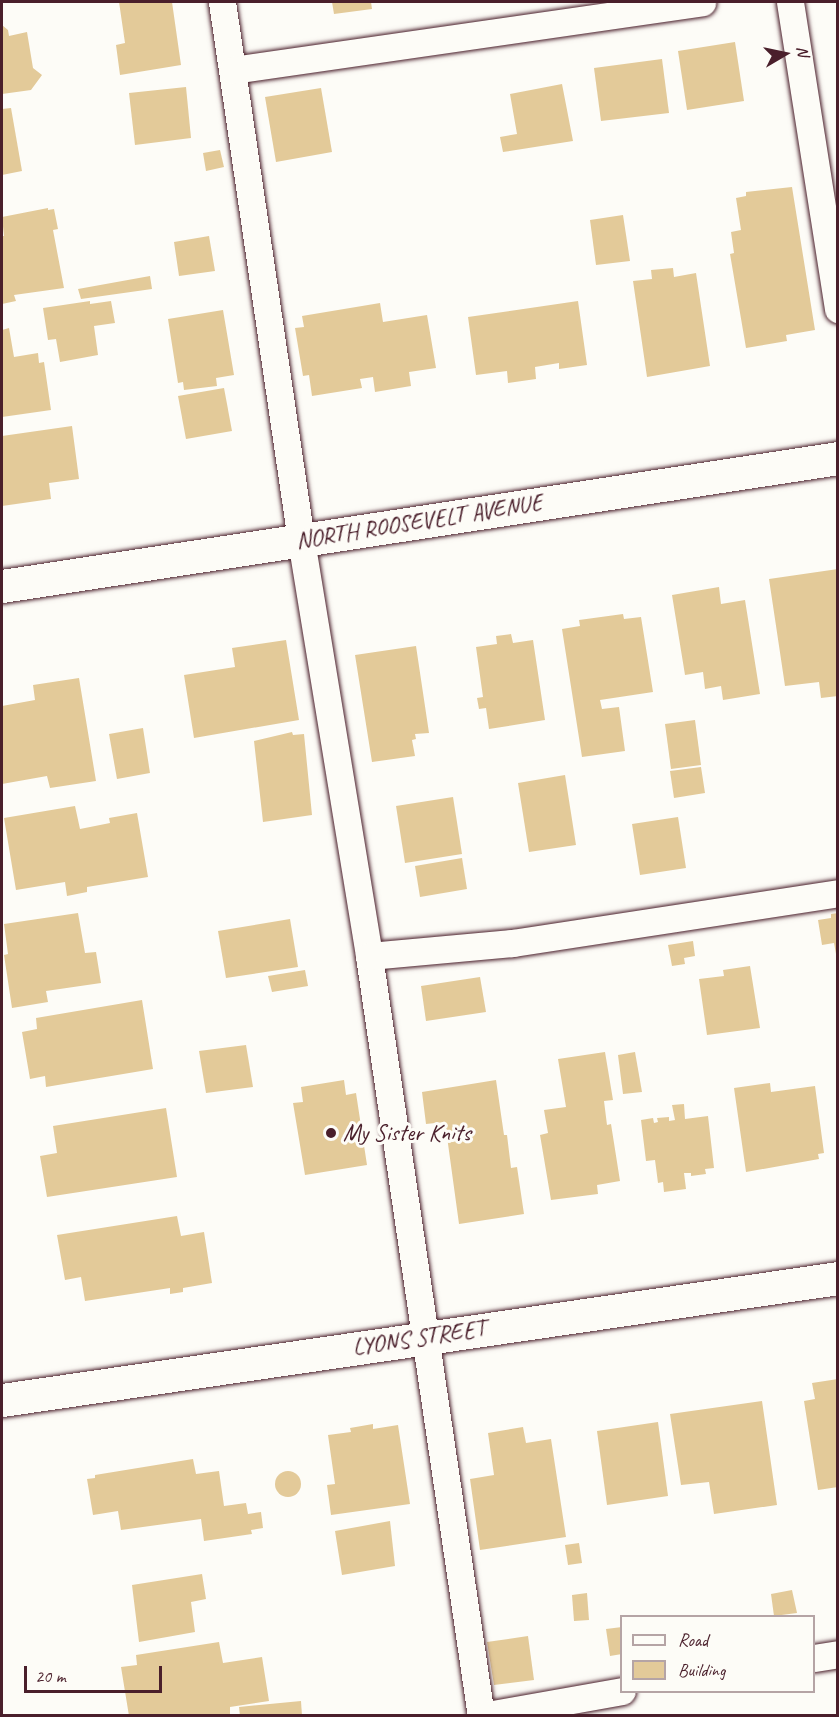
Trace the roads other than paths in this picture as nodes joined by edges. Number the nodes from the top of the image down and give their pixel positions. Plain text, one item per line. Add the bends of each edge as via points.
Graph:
1 (222, 2) edge
2 (702, 2) edge
3 (790, 2) edge
4 (233, 70) junction
5 (837, 309) edge
6 (837, 458) edge
7 (302, 540) junction
8 (2, 586) edge
9 (837, 893) edge
10 (369, 956) junction
11 (837, 1278) edge
12 (423, 1337) junction
13 (2, 1400) edge
14 (837, 1654) edge
15 (815, 1658) edge
16 (620, 1691) edge
17 (481, 1716) edge

1 - 4 lane
2 - 4 lane
3 - 5 lane
4 - 7 lane
6 - 7 street, NORTH ROOSEVELT AVENUE
7 - 8 street, NORTH ROOSEVELT AVENUE
7 - 10 lane
9 - 10 lane via 512,943
10 - 12 lane
11 - 12 street, LYONS STREET
12 - 13 street, LYONS STREET
12 - 17 lane
14 - 15 lane
16 - 17 lane

